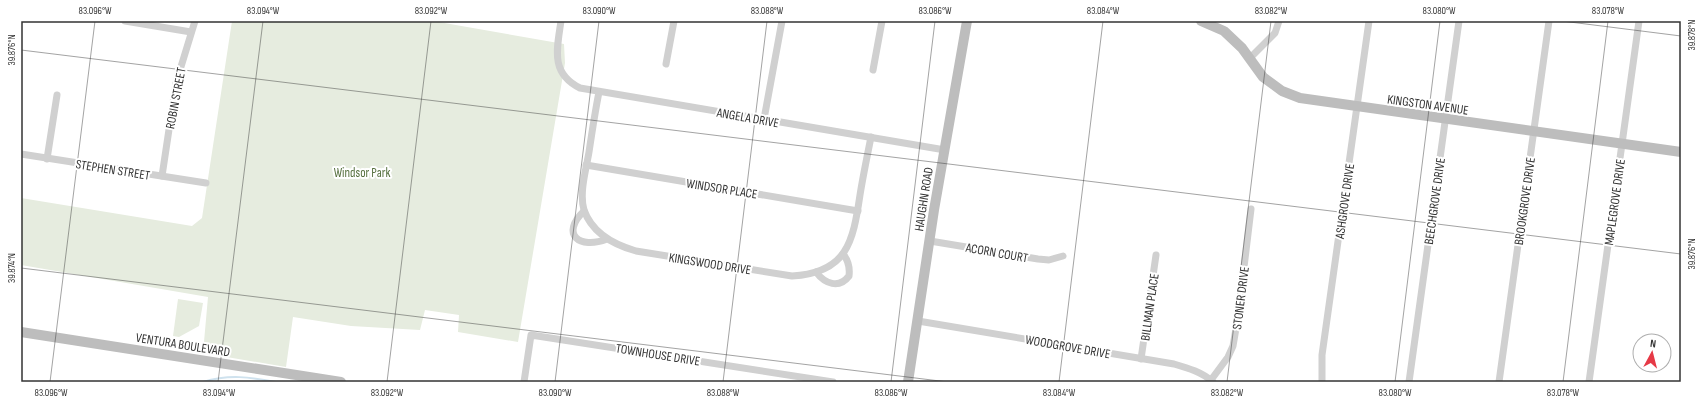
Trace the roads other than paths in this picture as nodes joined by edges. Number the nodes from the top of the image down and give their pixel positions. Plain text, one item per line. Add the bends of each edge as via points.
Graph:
1 (125, 21) edge
2 (194, 21) edge
3 (561, 21) edge
4 (674, 21) edge
5 (782, 21) edge
6 (882, 21) edge
7 (967, 21) edge
8 (1201, 21) edge
9 (1280, 21) edge
10 (1369, 21) edge
11 (1459, 21) edge
12 (1549, 21) edge
13 (1639, 21) edge
14 (191, 32) junction
15 (1250, 58) junction
16 (666, 64) dead end
17 (873, 70) dead end
18 (599, 92) junction
19 (57, 95) dead end
20 (1357, 108) junction
21 (764, 119) junction
22 (1445, 120) junction
23 (1533, 132) junction
24 (870, 137) junction
25 (1622, 144) junction
26 (944, 150) junction
27 (1681, 152) edge
28 (21, 154) edge
29 (47, 159) junction
30 (586, 165) junction
31 (162, 176) junction
32 (206, 183) dead end
33 (1251, 209) dead end
34 (584, 211) junction
35 (858, 211) junction
36 (607, 239) junction
37 (930, 240) junction
38 (843, 254) junction
39 (1063, 256) dead end
40 (1156, 256) dead end
41 (816, 272) junction
42 (918, 321) junction
43 (21, 332) edge
44 (1141, 359) junction
45 (1212, 381) edge
46 (341, 382) edge
47 (524, 382) edge
48 (833, 382) edge
49 (908, 382) edge
50 (1322, 382) edge
51 (1409, 382) edge
52 (1499, 382) edge
53 (1589, 382) edge

1 - 14 street
2 - 14 street, ROBIN STREET
3 - 18 street, ANGELA DRIVE via 557,58 563,75 580,88
4 - 16 street
5 - 21 street
6 - 17 street
7 - 26 street, HAUGHN ROAD
8 - 15 street, KINGSTON AVENUE via 1224,31
9 - 15 street via 1275,32
10 - 20 street, ASHGROVE DRIVE
11 - 22 street, BEECHGROVE DRIVE
12 - 23 street, BROOKGROVE DRIVE
13 - 25 street, MAPLEGROVE DRIVE
14 - 31 street, ROBIN STREET via 176,83
15 - 20 street, KINGSTON AVENUE via 1263,77 1290,94 1312,101
18 - 21 street, ANGELA DRIVE
18 - 30 street
19 - 29 street
20 - 22 street, KINGSTON AVENUE
20 - 50 street, ASHGROVE DRIVE via 1322,355
21 - 24 street, ANGELA DRIVE
22 - 23 street, KINGSTON AVENUE
22 - 51 street, BEECHGROVE DRIVE
23 - 25 street, KINGSTON AVENUE
23 - 52 street, BROOKGROVE DRIVE
24 - 26 street, ANGELA DRIVE
24 - 35 street, KINGSWOOD DRIVE
25 - 27 street, KINGSTON AVENUE
25 - 53 street, MAPLEGROVE DRIVE
26 - 37 street, HAUGHN ROAD
28 - 29 street, STEPHEN STREET
29 - 31 street, STEPHEN STREET
30 - 34 street
30 - 35 street, WINDSOR PLACE
31 - 32 street, STEPHEN STREET
33 - 45 street, STONER DRIVE via 1233,346
34 - 36 street, KINGSWOOD DRIVE
34 - 36 street via 574,229 578,240 591,243
35 - 38 street, KINGSWOOD DRIVE via 854,233
36 - 41 street, KINGSWOOD DRIVE via 636,251 779,274 798,276
37 - 39 street, ACORN COURT via 1044,260
37 - 42 street, HAUGHN ROAD
38 - 41 street, KINGSWOOD DRIVE
38 - 41 street via 849,276 843,282 828,283
40 - 44 street, BILLMAN PLACE
42 - 44 street, WOODGROVE DRIVE
42 - 49 street, HAUGHN ROAD
43 - 46 street, VENTURA BOULEVARD
44 - 45 street, WOODGROVE DRIVE via 1191,369
47 - 48 street, TOWNHOUSE DRIVE via 531,335

